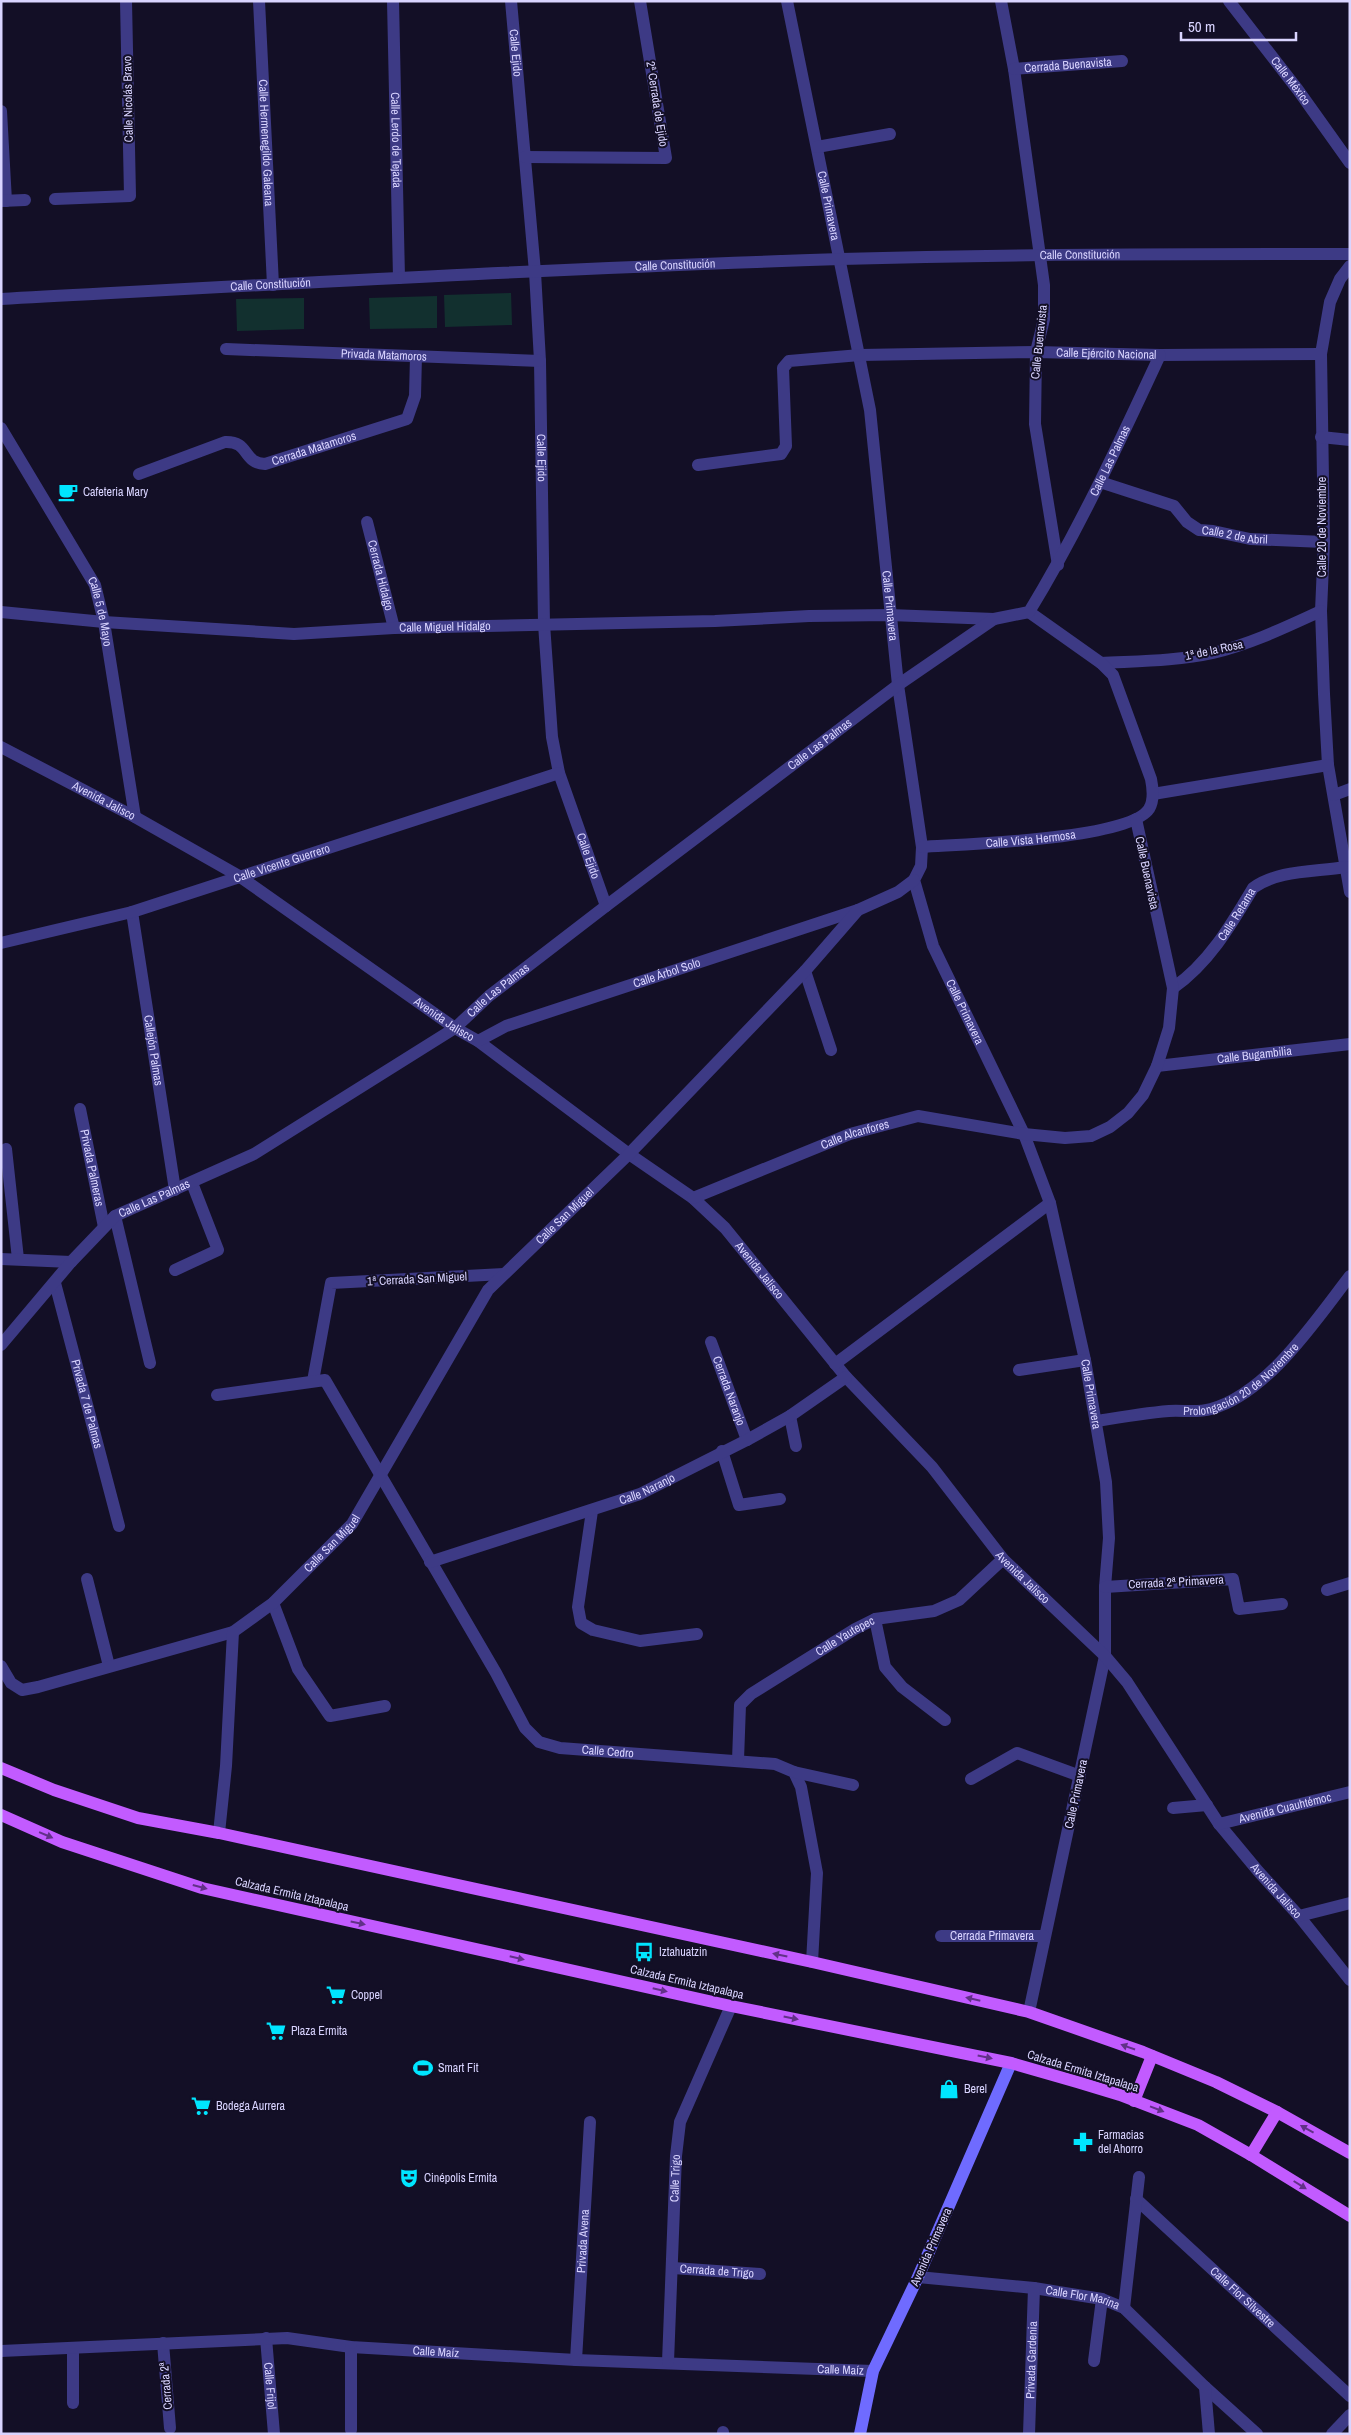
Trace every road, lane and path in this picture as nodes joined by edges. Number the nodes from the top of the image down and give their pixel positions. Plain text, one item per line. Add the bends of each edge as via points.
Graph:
1 (126, 1) edge
2 (259, 1) edge
3 (393, 1) edge
4 (512, 1) edge
5 (640, 1) edge
6 (787, 1) edge
7 (1001, 1) edge
8 (1228, 1) edge
9 (1122, 61) dead end
10 (1014, 69) junction
11 (1, 111) edge
12 (890, 134) dead end
13 (817, 147) junction
14 (525, 157) junction
15 (1350, 164) edge
16 (55, 199) dead end
17 (24, 200) dead end
18 (4, 201) edge
19 (1040, 254) junction
20 (1350, 254) edge
21 (840, 259) junction
22 (1350, 266) edge
23 (535, 272) junction
24 (399, 278) junction
25 (273, 285) junction
26 (1, 299) edge
27 (226, 349) dead end
28 (1036, 352) junction
29 (1320, 354) junction
30 (860, 355) junction
31 (1160, 355) junction
32 (416, 356) junction
33 (540, 361) junction
34 (1, 428) edge
35 (1321, 438) junction
36 (1350, 440) edge
37 (1, 451) edge
38 (15, 451) junction
39 (698, 465) dead end
40 (139, 474) dead end
41 (1100, 482) junction
42 (367, 522) dead end
43 (1324, 542) junction
44 (1058, 565) junction
45 (1321, 611) junction
46 (1, 612) edge
47 (1029, 612) junction
48 (890, 615) junction
49 (994, 619) junction
50 (104, 622) junction
51 (544, 624) junction
52 (394, 628) junction
53 (1101, 663) junction
54 (898, 685) junction
55 (1, 747) edge
56 (1328, 764) junction
57 (559, 773) junction
58 (1350, 789) edge
59 (1153, 794) junction
60 (1334, 795) junction
61 (135, 817) junction
62 (1136, 819) junction
63 (922, 847) junction
64 (1345, 867) junction
65 (239, 876) junction
66 (914, 880) junction
67 (1350, 892) edge
68 (606, 906) junction
69 (858, 910) junction
70 (132, 912) junction
71 (1, 943) edge
72 (805, 971) junction
73 (1173, 988) junction
74 (455, 1028) junction
75 (478, 1041) junction
76 (1350, 1044) edge
77 (831, 1050) dead end
78 (1157, 1066) junction
79 (80, 1109) dead end
80 (1024, 1134) junction
81 (6, 1149) dead end
82 (629, 1154) junction
83 (192, 1184) junction
84 (175, 1190) junction
85 (693, 1198) junction
86 (1050, 1203) junction
87 (115, 1216) junction
88 (104, 1226) junction
89 (1, 1259) edge
90 (18, 1259) junction
91 (71, 1262) junction
92 (175, 1270) dead end
93 (504, 1274) junction
94 (1350, 1276) edge
95 (55, 1282) junction
96 (711, 1342) dead end
97 (1, 1345) edge
98 (1085, 1360) junction
99 (150, 1363) dead end
100 (835, 1364) junction
101 (1019, 1370) dead end
102 (846, 1377) junction
103 (313, 1381) junction
104 (217, 1395) dead end
105 (790, 1416) junction
106 (1097, 1421) junction
107 (747, 1440) junction
108 (796, 1446) dead end
109 (722, 1451) junction
110 (380, 1476) junction
111 (780, 1499) dead end
112 (592, 1512) junction
113 (119, 1526) dead end
114 (1003, 1559) junction
115 (430, 1562) junction
116 (88, 1579) dead end
117 (1350, 1583) edge
118 (1105, 1586) junction
119 (1327, 1590) dead end
120 (273, 1603) junction
121 (1282, 1604) dead end
122 (875, 1619) junction
123 (233, 1632) junction
124 (697, 1634) dead end
125 (1105, 1656) junction
126 (1, 1666) edge
127 (109, 1666) junction
128 (385, 1706) dead end
129 (945, 1720) dead end
130 (738, 1760) junction
131 (1, 1768) edge
132 (794, 1772) junction
133 (1080, 1776) junction
134 (971, 1779) dead end
135 (852, 1785) dead end
136 (1350, 1792) edge
137 (1207, 1805) junction
138 (1173, 1808) dead end
139 (1, 1816) edge
140 (1219, 1824) junction
141 (219, 1833) junction
142 (1350, 1903) edge
143 (1299, 1916) junction
144 (941, 1936) dead end
145 (1044, 1936) junction
146 (812, 1962) junction
147 (1350, 1980) edge
148 (731, 2006) junction
149 (1029, 2012) junction
150 (1152, 2056) junction
151 (1011, 2063) junction
152 (1134, 2101) junction
153 (1277, 2112) junction
154 (590, 2122) dead end
155 (1350, 2153) edge
156 (1251, 2155) junction
157 (1139, 2177) dead end
158 (1136, 2199) junction
159 (1350, 2216) edge
160 (673, 2268) junction
161 (760, 2274) dead end
162 (918, 2278) junction
163 (1034, 2288) junction
164 (1102, 2299) junction
165 (1124, 2308) junction
166 (266, 2338) junction
167 (163, 2343) junction
168 (351, 2347) junction
169 (73, 2348) junction
170 (1, 2351) edge
171 (576, 2360) junction
172 (668, 2362) junction
173 (1094, 2362) dead end
174 (872, 2371) junction
175 (1205, 2387) junction
176 (1350, 2396) edge
177 (73, 2403) dead end
178 (1350, 2415) edge
179 (170, 2428) dead end
180 (351, 2430) dead end
181 (274, 2434) edge
182 (860, 2434) edge
183 (1030, 2434) edge
184 (1209, 2434) edge
185 (1257, 2434) edge
186 (1332, 2434) edge

1 - 16 street, Calle Nicolás Bravo via 130,196
2 - 25 street, Calle Hermenegildo Galeana
3 - 24 street, Calle Lerdo de Tejada
4 - 14 street, Calle Ejido
5 - 14 street, 2ª Cerrada de Ejido via 666,158
6 - 13 street, Calle Primavera
7 - 10 street, Calle Buenavista
8 - 15 street, Calle México via 1298,90
9 - 10 street, Cerrada Buenavista
10 - 19 street, Calle Buenavista
11 - 18 street
12 - 13 street
13 - 21 street, Calle Primavera
14 - 23 street, Calle Ejido
17 - 18 street
19 - 20 street, Calle Constitución
19 - 21 street, Calle Constitución
19 - 28 street, Calle Buenavista via 1044,319
21 - 23 street, Calle Constitución
21 - 30 street, Calle Primavera
22 - 29 street, Calle 20 de Noviembre via 1330,302
23 - 24 street, Calle Constitución
23 - 33 street, Calle Ejido
24 - 25 street, Calle Constitución
25 - 26 street, Calle Constitución
27 - 32 street, Privada Matamoros
28 - 30 street, Calle Ejército Nacional
28 - 31 street, Calle Ejército Nacional
28 - 44 street, Calle Buenavista via 1035,424
29 - 31 street, Calle Ejército Nacional
29 - 35 street, Calle 20 de Noviembre
30 - 39 street, Calle Ejército Nacional via 789,361 783,368 786,446 781,454
30 - 48 street, Calle Primavera via 875,440
31 - 41 street, Calle Las Palmas
32 - 33 street, Privada Matamoros
32 - 40 street, Cerrada Matamoros via 415,396 407,419 265,464 256,464 248,458 243,446 225,442
33 - 51 street, Calle Ejido
34 - 38 street, Calle 5 de Mayo
35 - 36 street
35 - 43 street, Calle 20 de Noviembre
37 - 38 street
38 - 50 street, Calle 5 de Mayo via 95,585
41 - 43 street, Calle 2 de Abril via 1174,506 1187,522 1199,530 1250,539
41 - 44 street, Calle Las Palmas
42 - 52 street, Cerrada Hidalgo
43 - 45 street, Calle 20 de Noviembre
44 - 47 street, Calle Las Palmas
45 - 53 street, 1ª de la Rosa via 1247,644 1212,653
45 - 56 street, Calle 20 de Noviembre
46 - 50 street, Calle Miguel Hidalgo
47 - 49 street, Calle Las Palmas
47 - 53 street
48 - 49 street, Calle Las Palmas
48 - 51 street, Calle Miguel Hidalgo
48 - 54 street, Calle Primavera
49 - 54 street, Calle Las Palmas
50 - 52 street, Calle Miguel Hidalgo via 294,634
50 - 61 street, Calle 5 de Mayo
51 - 52 street, Calle Miguel Hidalgo
51 - 57 street, Calle Ejido via 552,736
53 - 59 street via 1113,675 1121,692
54 - 63 street, Calle Primavera
54 - 68 street, Calle Las Palmas
55 - 61 street, Avenida Jalisco
56 - 59 street
56 - 60 street, Calle 20 de Noviembre
57 - 65 street, Calle Vicente Guerrero
57 - 68 street, Calle Ejido
58 - 60 street
59 - 62 street, Calle Buenavista via 1148,809
60 - 64 street
61 - 65 street, Avenida Jalisco
62 - 63 street, Calle Vista Hermosa via 1112,827 1052,838
62 - 73 street, Calle Buenavista
63 - 66 street, Calle Primavera via 921,866
64 - 67 street
64 - 73 street, Calle Retama via 1278,877 1253,888 1214,950 1191,975
65 - 70 street, Calle Vicente Guerrero
65 - 74 street, Avenida Jalisco
66 - 69 street, Calle San Miguel via 898,892
66 - 80 street, Calle Primavera via 932,946
68 - 74 street, Calle Las Palmas via 489,996
69 - 72 street, Calle San Miguel
69 - 75 street, Calle Árbol Solo via 506,1026
70 - 71 street, Calle Vicente Guerrero
70 - 84 street, Callejón Palmas
72 - 77 street
72 - 82 street, Calle San Miguel
73 - 78 street, Calle Buenavista via 1169,1028
74 - 75 street, Avenida Jalisco
74 - 83 street, Calle Las Palmas via 254,1154
75 - 82 street, Avenida Jalisco
76 - 78 street, Calle Bugambilia
78 - 80 street via 1143,1094 1128,1113 1110,1127 1090,1136 1065,1138
79 - 88 street, Privada Palmeras
80 - 85 street, Calle Alcanfores via 918,1116 850,1134
80 - 86 street, Calle Primavera
81 - 90 street
82 - 85 street, Avenida Jalisco
82 - 93 street, Calle San Miguel
83 - 84 street, Calle Las Palmas
83 - 92 street via 218,1250
84 - 87 street, Calle Las Palmas
85 - 100 street, Avenida Jalisco via 725,1228
86 - 98 street, Calle Primavera
86 - 100 street
87 - 88 street, Calle Las Palmas
87 - 99 street
88 - 91 street, Calle Las Palmas
89 - 90 street
90 - 91 street
91 - 95 street, Calle Las Palmas
93 - 103 street, 1ª Cerrada San Miguel via 331,1283
93 - 110 street, Calle San Miguel via 488,1290
94 - 106 street, Prolongación 20 de Noviembre via 1274,1367 1234,1401 1210,1410
95 - 97 street, Calle Las Palmas
95 - 113 street, Privada 7 de Palmas
96 - 107 street, Cerrada Naranjo
98 - 101 street
98 - 106 street, Calle Primavera
100 - 102 street, Avenida Jalisco
102 - 105 street, Calle Naranjo
102 - 114 street, Avenida Jalisco via 932,1467
103 - 104 street
103 - 110 street, Calle Cedro via 325,1380
105 - 107 street, Calle Naranjo
105 - 108 street
106 - 118 street, Calle Primavera via 1106,1482 1108,1538
107 - 109 street, Calle Naranjo
109 - 111 street via 739,1505
109 - 112 street, Calle Naranjo via 685,1474
110 - 115 street, Calle Cedro
110 - 120 street, Calle San Miguel via 352,1524
112 - 115 street, Calle Naranjo
112 - 124 street via 578,1607 580,1623 593,1630 640,1641
114 - 122 street, Calle Yautepec via 960,1600 934,1611
114 - 125 street, Avenida Jalisco
115 - 130 street, Calle Cedro via 525,1728 539,1742 560,1748
116 - 127 street
117 - 119 street
118 - 121 street, Cerrada 2ª Primavera via 1233,1579 1239,1609
118 - 125 street, Calle Primavera
120 - 123 street, Calle San Miguel
120 - 128 street via 298,1668 330,1716
122 - 129 street via 885,1666 902,1688
122 - 130 street, Calle Yautepec via 759,1689 740,1705
123 - 127 street, Calle San Miguel
123 - 141 street
125 - 133 street, Calle Primavera
125 - 137 street, Avenida Jalisco via 1127,1682
126 - 127 street, Calle San Miguel via 11,1683 22,1690
130 - 132 street, Calle Cedro via 775,1764
131 - 141 main road via 138,1818
132 - 135 street, Calle Cedro
132 - 146 street via 801,1786 817,1873
133 - 134 street via 1017,1753
133 - 145 street, Calle Primavera
136 - 140 street, Avenida Cuauhtémoc
137 - 138 street
137 - 140 street, Avenida Jalisco
139 -> 148 main road, Calzada Ermita Iztapalapa via 62,1842 202,1888
140 - 143 street, Avenida Jalisco
146 -> 141 main road
142 - 143 street
143 - 147 street, Avenida Jalisco
144 - 145 street, Cerrada Primavera
145 - 149 street, Calle Primavera
149 -> 146 main road
148 -> 151 main road, Calzada Ermita Iztapalapa
148 - 160 street, Calle Trigo via 680,2122
150 -> 149 main road
150 - 152 main road
150 - 153 main road
151 - 152 main road, Calzada Ermita Iztapalapa
151 - 162 street, Avenida Primavera
152 -> 156 main road, Calzada Ermita Iztapalapa via 1198,2126
155 -> 153 main road
153 - 156 main road
154 - 171 street, Privada Avena
156 -> 159 main road, Calzada Ermita Iztapalapa
157 - 158 street
158 - 165 street
158 - 176 street, Calle Flor Silvestre
160 - 161 street, Cerrada de Trigo
160 - 172 street, Calle Trigo
162 - 163 street, Calle Flor Marina
162 - 174 street, Avenida Primavera
163 - 164 street, Calle Flor Marina
163 - 183 street, Privada Gardenia
164 - 165 street, Calle Flor Marina
164 - 173 street
165 - 175 street, Calle Flor Marina
166 - 167 street, Calle Maíz
166 - 168 street, Calle Maíz
166 - 181 street, Calle Frijol
167 - 169 street, Calle Maíz
167 - 179 street, Cerrada 2ª
168 - 171 street, Calle Maíz
168 - 180 street
169 - 170 street, Calle Maíz
169 - 177 street
171 - 172 street, Calle Maíz
172 - 174 street, Calle Maíz
174 - 182 street, Avenida Primavera
175 - 184 street
175 - 185 street, Calle Flor Marina
178 - 186 street

